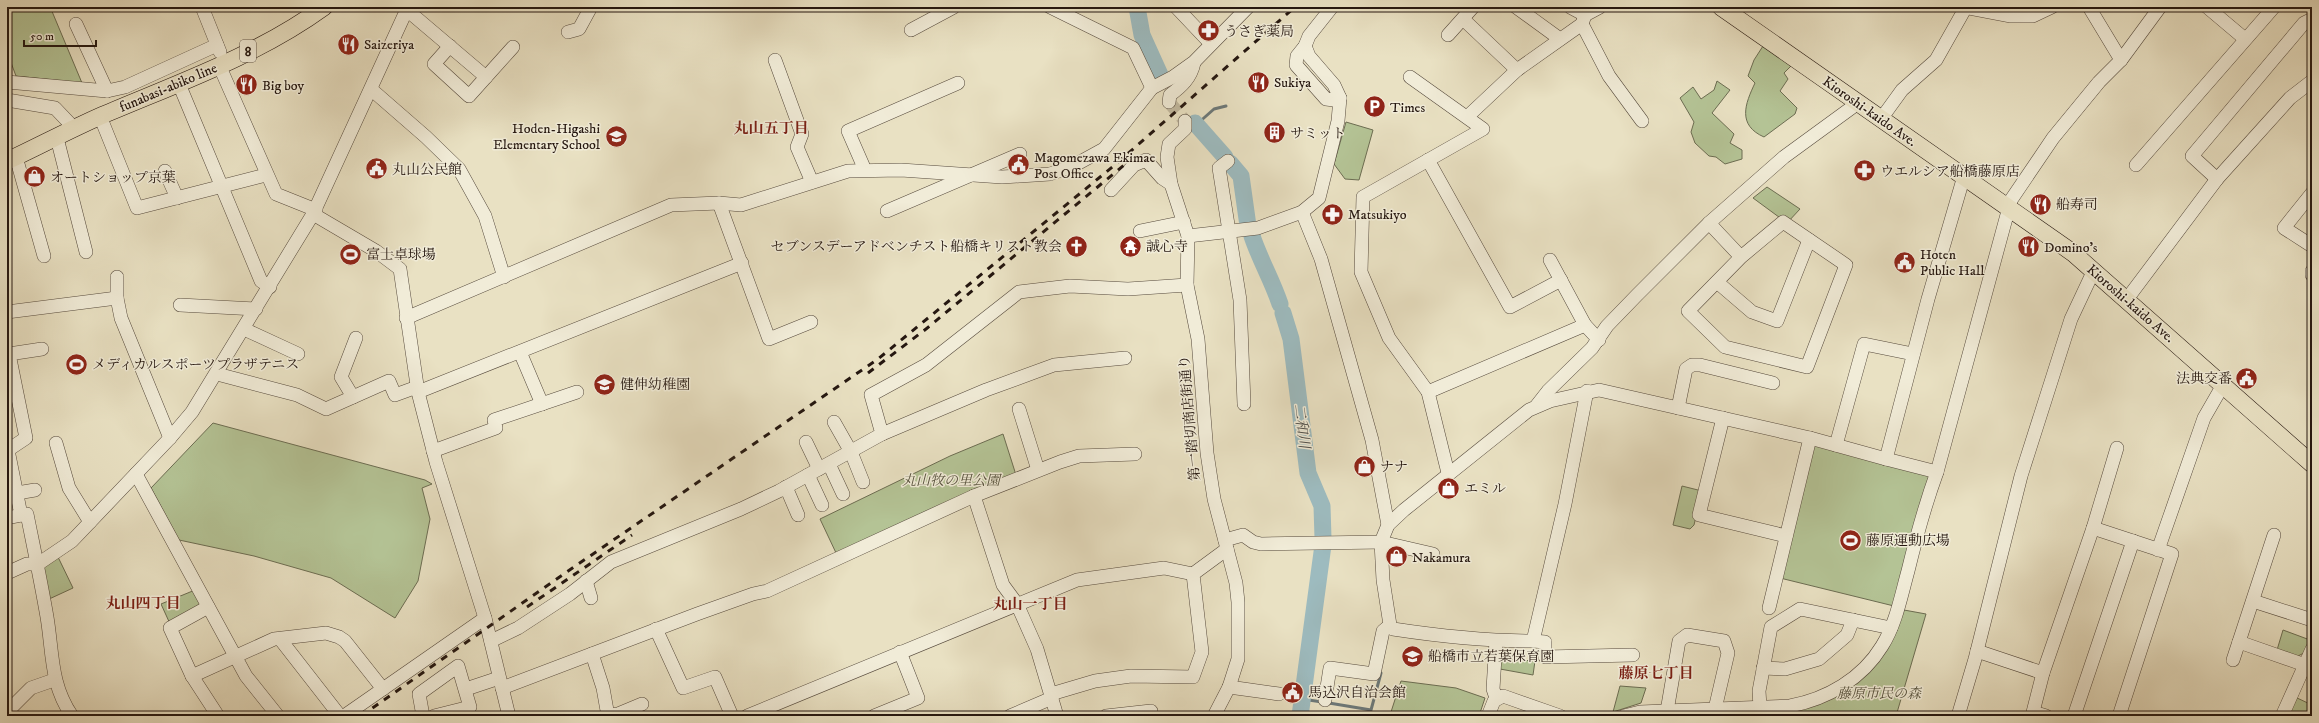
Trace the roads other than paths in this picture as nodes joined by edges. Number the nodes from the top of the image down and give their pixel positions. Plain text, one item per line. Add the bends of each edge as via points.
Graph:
1 (202, 7) edge
2 (324, 7) edge
3 (590, 7) edge
4 (954, 7) edge
5 (1050, 7) edge
6 (1176, 7) edge
7 (1248, 7) edge
8 (1332, 7) edge
9 (1473, 7) edge
10 (1516, 7) edge
11 (1570, 7) edge
12 (1600, 7) edge
13 (1721, 7) edge
14 (1965, 7) edge
15 (2052, 7) edge
16 (2089, 7) edge
17 (2160, 7) edge
18 (2207, 7) edge
19 (2274, 7) edge
20 (408, 9) edge
21 (1463, 19) junction
22 (2312, 19) edge
23 (1583, 20) junction
24 (76, 24) dead end
25 (911, 30) dead end
26 (568, 32) dead end
27 (1448, 35) dead end
28 (1560, 39) junction
29 (2245, 39) junction
30 (1212, 44) junction
31 (217, 45) junction
32 (450, 46) junction
33 (513, 47) dead end
34 (775, 60) dead end
35 (2121, 60) junction
36 (1194, 62) junction
37 (221, 64) junction
38 (1517, 70) junction
39 (486, 77) junction
40 (1410, 77) dead end
41 (2312, 81) edge
42 (7, 82) edge
43 (958, 83) dead end
44 (179, 84) junction
45 (1152, 88) junction
46 (372, 90) junction
47 (107, 91) junction
48 (7, 100) edge
49 (1169, 102) dead end
50 (1858, 103) junction
51 (100, 116) junction
52 (1467, 117) junction
53 (1881, 119) junction
54 (1185, 121) dead end
55 (1642, 121) dead end
56 (75, 129) junction
57 (56, 138) junction
58 (1020, 154) dead end
59 (12, 159) edge
60 (1428, 160) junction
61 (1228, 161) dead end
62 (2136, 165) dead end
63 (865, 170) junction
64 (165, 171) dead end
65 (266, 175) junction
66 (970, 176) junction
67 (1964, 176) junction
68 (2217, 179) junction
69 (812, 182) junction
70 (1171, 184) junction
71 (223, 186) junction
72 (1111, 190) dead end
73 (2312, 193) edge
74 (177, 198) junction
75 (719, 203) junction
76 (2009, 208) junction
77 (887, 211) dead end
78 (314, 212) junction
79 (1302, 212) junction
80 (1184, 222) junction
81 (1710, 223) junction
82 (1140, 231) dead end
83 (1230, 232) junction
84 (1188, 236) junction
85 (1809, 240) junction
86 (2312, 246) edge
87 (86, 252) dead end
88 (44, 256) dead end
89 (1741, 257) junction
90 (1550, 260) dead end
91 (742, 263) junction
92 (2094, 270) junction
93 (2312, 271) edge
94 (2312, 275) edge
95 (117, 277) dead end
96 (504, 277) junction
97 (1561, 280) junction
98 (1717, 282) junction
99 (1187, 285) junction
100 (270, 287) junction
101 (117, 298) junction
102 (2127, 299) junction
103 (180, 305) dead end
104 (256, 309) junction
105 (7, 312) edge
106 (406, 318) junction
107 (811, 322) dead end
108 (1585, 325) junction
109 (244, 329) junction
110 (356, 338) dead end
111 (1599, 340) junction
112 (42, 349) dead end
113 (520, 352) junction
114 (298, 354) dead end
115 (1913, 354) junction
116 (1125, 358) dead end
117 (217, 374) junction
118 (1773, 383) dead end
119 (2223, 385) junction
120 (418, 390) junction
121 (1588, 391) junction
122 (577, 392) dead end
123 (1428, 392) junction
124 (352, 397) junction
125 (542, 404) junction
126 (1244, 404) dead end
127 (1537, 405) junction
128 (1678, 408) junction
129 (1019, 409) dead end
130 (1723, 418) junction
131 (834, 422) dead end
132 (882, 434) junction
133 (170, 438) junction
134 (1810, 438) junction
135 (806, 442) dead end
136 (56, 443) dead end
137 (1836, 445) junction
138 (2117, 448) dead end
139 (433, 451) junction
140 (851, 452) junction
141 (1135, 454) dead end
142 (1886, 458) junction
143 (2312, 464) edge
144 (818, 470) junction
145 (1038, 470) junction
146 (1937, 472) junction
147 (1448, 473) junction
148 (136, 474) junction
149 (863, 482) dead end
150 (786, 487) junction
151 (35, 490) dead end
152 (17, 493) junction
153 (843, 494) dead end
154 (974, 496) junction
155 (822, 505) dead end
156 (798, 515) dead end
157 (21, 516) junction
158 (7, 518) edge
159 (90, 522) junction
160 (1388, 525) junction
161 (2093, 528) junction
162 (2274, 535) dead end
163 (1786, 536) junction
164 (2133, 541) junction
165 (1381, 542) junction
166 (1226, 545) junction
167 (2158, 550) junction
168 (1433, 554) dead end
169 (38, 564) junction
170 (7, 573) edge
171 (1193, 574) junction
172 (586, 581) junction
173 (591, 598) dead end
174 (2252, 601) junction
175 (1017, 604) junction
176 (208, 607) junction
177 (1769, 608) dead end
178 (485, 618) junction
179 (1853, 620) junction
180 (2312, 620) edge
181 (1390, 626) junction
182 (1891, 628) junction
183 (656, 629) junction
184 (280, 639) junction
185 (491, 641) junction
186 (1496, 641) junction
187 (1533, 641) junction
188 (2239, 642) junction
189 (1977, 651) junction
190 (900, 652) junction
191 (592, 654) junction
192 (1633, 655) dead end
193 (2310, 656) edge
194 (236, 658) junction
195 (2233, 660) dead end
196 (1763, 668) junction
197 (2043, 673) junction
198 (192, 676) junction
199 (54, 680) junction
200 (501, 683) junction
201 (1229, 687) junction
202 (382, 689) junction
203 (466, 689) junction
204 (1279, 694) dead end
205 (1052, 696) junction
206 (1496, 698) junction
207 (1325, 700) dead end
208 (642, 704) dead end
209 (1760, 707) junction
210 (1667, 711) junction
211 (1709, 711) edge
212 (7, 712) edge
213 (607, 715) edge
214 (72, 716) edge
215 (218, 716) edge
216 (278, 716) edge
217 (340, 716) edge
218 (344, 716) edge
219 (423, 716) edge
220 (434, 716) edge
221 (509, 716) edge
222 (732, 716) edge
223 (747, 716) edge
224 (874, 716) edge
225 (1010, 716) edge
226 (1057, 716) edge
227 (1106, 716) edge
228 (1151, 716) edge
229 (1214, 716) edge
230 (1488, 716) edge
231 (1560, 716) edge
232 (1624, 716) edge
233 (1958, 716) edge
234 (2046, 716) edge
235 (2074, 716) edge
236 (2119, 716) edge
237 (2282, 716) edge

1 - 31 street
2 - 37 main road, funabasi-abiko line / 8 via 289,30
3 - 26 street via 579,29
4 - 25 street
5 - 45 street via 1133,48
6 - 30 street
7 - 30 street
8 - 79 street via 1297,56 1296,65 1326,99 1340,98 1338,121 1319,198
9 - 21 street
10 - 28 street
11 - 23 street
12 - 23 street
13 - 50 main road, Kioroshi-kaido Ave.
14 - 15 street via 2011,16 2033,16
14 - 53 street via 1936,60 1902,90
16 - 35 street
17 - 35 street
18 - 29 street
19 - 29 street
20 - 32 street
20 - 46 street
21 - 27 street
21 - 38 street
22 - 68 street via 2304,23 2192,156
23 - 28 street
23 - 55 street via 1609,76
24 - 47 street
28 - 38 street
29 - 62 street
30 - 36 street
31 - 37 street
31 - 47 street via 126,88
32 - 39 street
32 - 39 street via 434,64 469,96
33 - 39 street
34 - 69 street via 802,134 797,147
35 - 76 street via 2099,82 2053,138 2011,200
36 - 45 street via 1174,77
36 - 49 street via 1191,73 1170,95
37 - 44 main road, funabasi-abiko line / 8
37 - 65 street
38 - 52 street
40 - 52 street
41 - 68 street via 2290,98
42 - 47 street
43 - 63 street via 848,131
44 - 51 main road, funabasi-abiko line / 8
44 - 71 street
45 - 66 street via 1104,149 1073,166 1050,174
46 - 78 street
46 - 96 street via 426,136 459,169 485,216
48 - 56 street via 55,108
50 - 53 main road, Kioroshi-kaido Ave.
50 - 81 street via 1769,169
51 - 56 main road, funabasi-abiko line / 8
51 - 74 street via 137,208
52 - 60 street via 1483,129
53 - 67 main road, Kioroshi-kaido Ave.
54 - 70 street, 第一踏切商店街通り via 1185,129 1169,144 1167,157
56 - 57 main road, funabasi-abiko line / 8
57 - 59 main road, funabasi-abiko line / 8
57 - 87 street
58 - 66 street
59 - 88 street
60 - 97 street via 1510,307
60 - 123 street via 1363,197 1360,272 1389,338
61 - 83 street via 1219,168
63 - 66 street via 901,170
63 - 69 street via 848,171
64 - 74 street
65 - 71 street
65 - 78 street via 276,194
66 - 77 street
67 - 76 main road, Kioroshi-kaido Ave.
67 - 115 street
68 - 102 street
69 - 75 street via 741,205
70 - 72 street via 1146,160 1134,165
70 - 80 street, 第一踏切商店街通り
71 - 74 street
71 - 100 street via 261,281
73 - 86 street via 2284,228
75 - 91 street
75 - 96 street via 671,206
76 - 92 main road, Kioroshi-kaido Ave.
76 - 146 street
78 - 100 street
78 - 106 street via 400,268
79 - 83 street via 1252,230
79 - 160 street via 1321,259 1372,440
80 - 82 street
80 - 84 street, 第一踏切商店街通り
81 - 89 street
81 - 111 street via 1607,326
83 - 84 street
83 - 126 street via 1241,313
84 - 99 street, 第一踏切商店街通り
85 - 89 street via 1782,222
85 - 98 street via 1777,321 1752,312
85 - 98 street via 1846,265 1807,366 1724,347 1688,312
89 - 98 street
90 - 97 street
91 - 107 street via 770,339
91 - 113 street
92 - 102 main road, Kioroshi-kaido Ave.
92 - 189 street via 2071,319 2021,476
93 - 94 street
95 - 101 street
96 - 106 street
97 - 108 street
99 - 132 street via 1128,289 1070,286 1019,292 926,364 871,396
99 - 166 street, 第一踏切商店街通り via 1198,339 1214,499
100 - 104 street
101 - 105 street
101 - 133 street via 121,318
102 - 119 main road, Kioroshi-kaido Ave.
103 - 104 street
104 - 109 street
106 - 120 street
108 - 111 street
108 - 123 street
109 - 114 street
109 - 117 street
110 - 124 street via 341,377
111 - 127 street
112 - 152 street via 9,354 26,438 8,450
113 - 120 street
113 - 125 street
115 - 137 street via 1864,344
115 - 142 street
116 - 132 street via 1054,365 986,390
117 - 124 street via 297,395 326,409
117 - 133 street via 192,412
118 - 128 street via 1692,365 1686,369
119 - 143 main road, Kioroshi-kaido Ave.
119 - 167 street via 2204,418
120 - 124 street via 395,395 389,381
120 - 139 street
121 - 127 street
121 - 128 street via 1599,390
121 - 187 street
122 - 125 street
123 - 147 street
125 - 139 street via 494,420 496,428
127 - 147 street
128 - 130 street
129 - 145 street
130 - 134 street
130 - 163 street via 1700,515
131 - 140 street
132 - 140 street
133 - 148 street
134 - 137 street
134 - 163 street
135 - 144 street
136 - 159 street via 69,488
137 - 142 street
138 - 161 street
139 - 178 street
140 - 144 street
140 - 149 street
141 - 145 street via 1079,456
142 - 146 street
144 - 150 street
144 - 153 street
144 - 155 street
145 - 154 street
146 - 182 street via 1925,504
147 - 160 street
148 - 159 street
148 - 176 street via 192,588
150 - 156 street
150 - 172 street via 742,509 611,562
151 - 152 street
152 - 157 street
154 - 175 street via 1003,585
154 - 183 street via 767,591
157 - 158 street
157 - 169 street via 27,514
159 - 169 street via 72,541
160 - 165 street
161 - 164 street
161 - 197 street
162 - 174 street
163 - 177 street
164 - 167 street
164 - 235 street
165 - 166 street via 1261,544 1243,535
165 - 168 street
165 - 181 street via 1383,580
166 - 171 street
166 - 201 street, 第一踏切商店街通り via 1236,583 1239,645 1238,659
167 - 236 street via 2172,554
169 - 170 street via 27,564
169 - 199 street via 51,641
171 - 175 street via 1164,568 1087,579
171 - 205 street via 1202,652 1193,676 1131,676 1095,681
172 - 173 street
172 - 185 street via 518,628
174 - 180 street
174 - 188 street
175 - 190 street
175 - 205 street via 1037,649
176 - 194 street
176 - 198 street via 170,628
178 - 185 street
178 - 202 street
179 - 182 street
179 - 196 street via 1847,635 1819,659 1785,669
179 - 196 street via 1800,609 1771,627
181 - 186 street via 1393,629 1437,636
181 - 207 street via 1383,631 1374,674 1330,668
182 - 209 street via 1877,654 1835,691 1803,703
183 - 191 street
183 - 222 street via 683,688 715,677
184 - 194 street via 274,639
184 - 202 street via 326,633 339,636
184 - 217 street
185 - 200 street
186 - 187 street
186 - 206 street via 1493,688
187 - 192 street via 1545,642 1545,658
188 - 193 street
188 - 195 street
189 - 197 street
189 - 233 street
190 - 223 street
190 - 224 street via 918,698
191 - 200 street
191 - 213 street via 604,688
193 - 237 street
194 - 198 street
194 - 216 street via 246,676
196 - 209 street via 1759,691
197 - 234 street via 2033,712
198 - 215 street
199 - 212 street via 31,688
199 - 214 street
200 - 203 street
200 - 221 street
201 - 204 street
201 - 229 street, 第一踏切商店街通り
202 - 218 street
203 - 219 street via 458,666 419,694
203 - 220 street via 470,707
205 - 225 street
205 - 226 street
206 - 230 street
206 - 231 street via 1503,696
208 - 213 street via 618,714
209 - 211 street
210 - 211 street
210 - 211 street via 1679,641 1687,635 1724,641 1728,653
210 - 232 street via 1640,712
227 - 228 street via 1150,711

